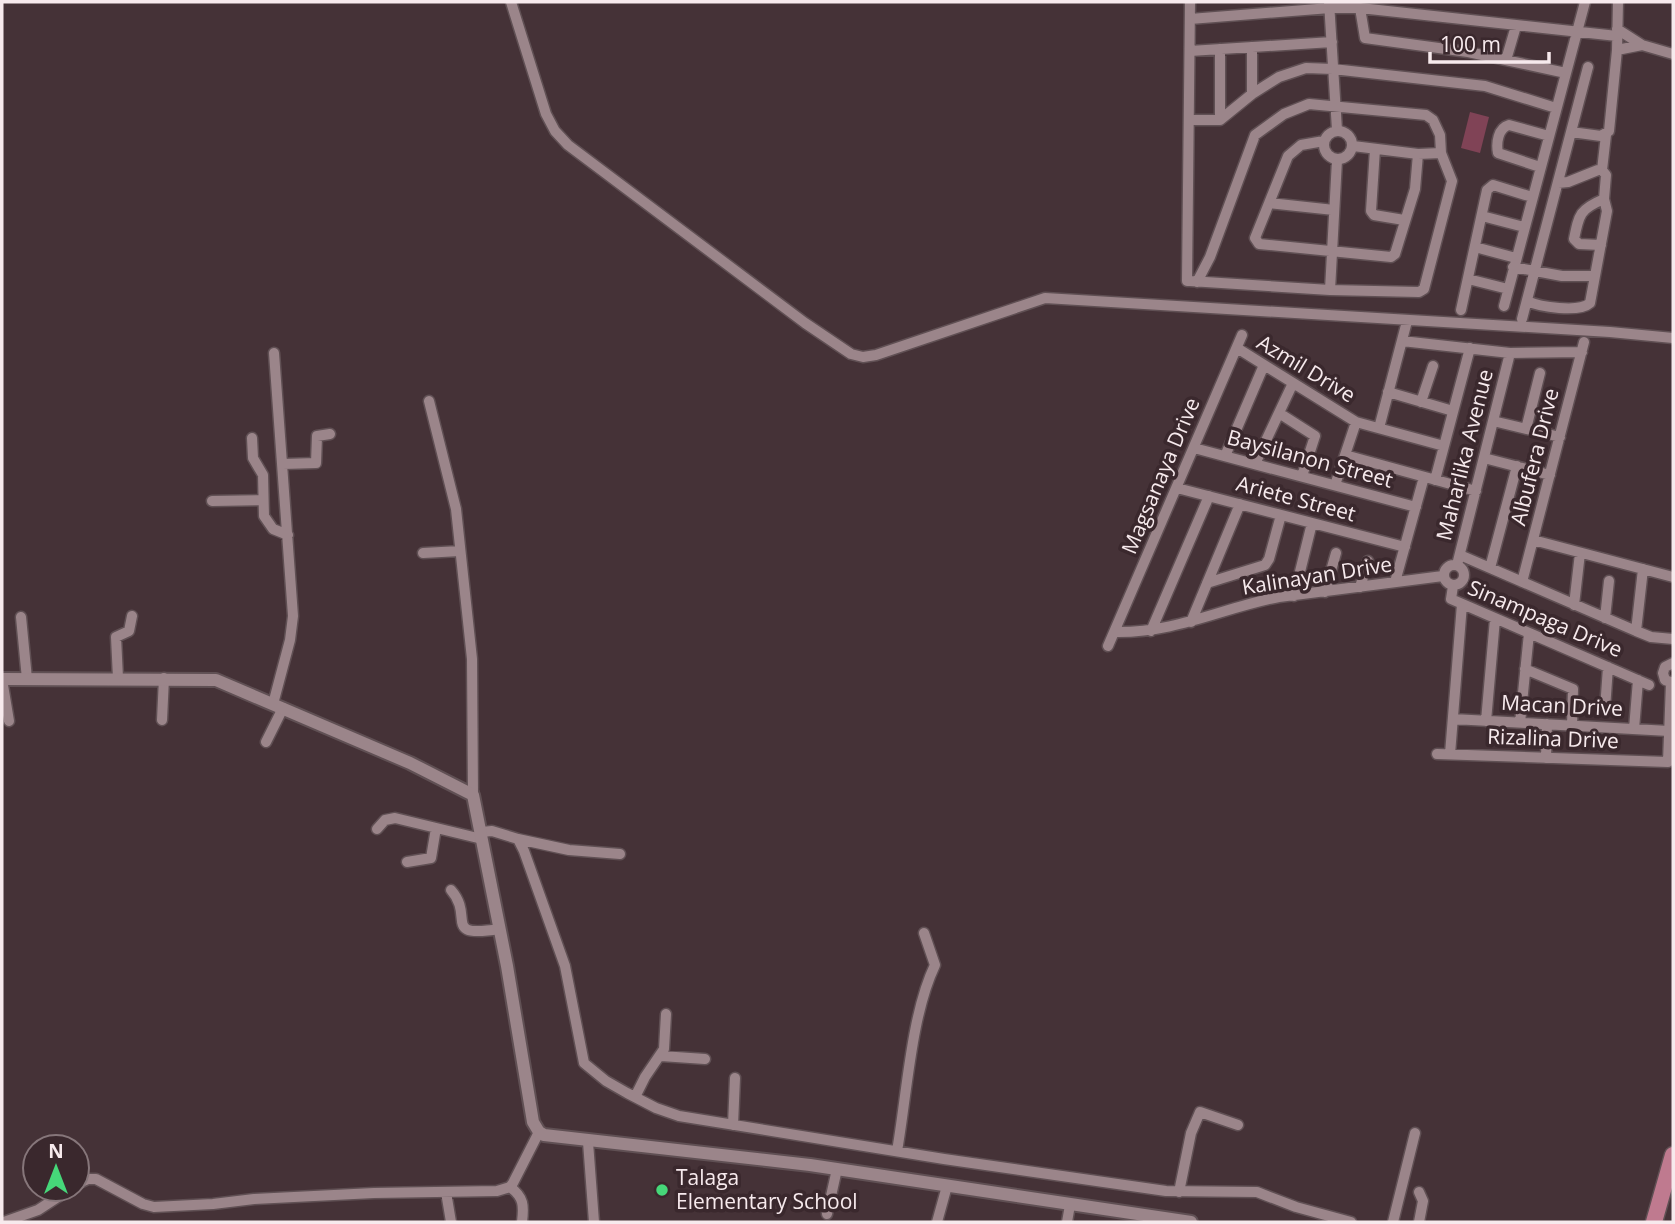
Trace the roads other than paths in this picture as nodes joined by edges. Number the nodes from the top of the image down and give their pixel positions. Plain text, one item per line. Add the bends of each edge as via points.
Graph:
1 (511, 2) edge
2 (1190, 2) edge
3 (1585, 2) edge
4 (1618, 2) edge
5 (1330, 5) edge
6 (1360, 8) junction
7 (1190, 19) junction
8 (1516, 26) junction
9 (1577, 32) junction
10 (1617, 32) junction
11 (1332, 42) junction
12 (1642, 45) junction
13 (1252, 47) junction
14 (1220, 49) junction
15 (1617, 50) junction
16 (1189, 51) junction
17 (1673, 54) edge
18 (1506, 60) junction
19 (1588, 67) dead end
20 (1333, 69) junction
21 (1566, 74) junction
22 (1252, 94) junction
23 (1335, 105) junction
24 (1556, 108) junction
25 (1189, 120) junction
26 (1220, 120) junction
27 (1337, 130) junction
28 (1571, 132) junction
29 (1606, 135) junction
30 (1549, 136) junction
31 (1324, 141) junction
32 (1353, 146) junction
33 (1375, 149) junction
34 (1440, 153) junction
35 (1418, 154) junction
36 (1337, 160) junction
37 (1540, 167) junction
38 (1602, 170) junction
39 (1558, 183) junction
40 (1532, 197) junction
41 (1604, 199) junction
42 (1269, 203) junction
43 (1334, 210) junction
44 (1482, 216) junction
45 (1404, 220) junction
46 (1524, 227) junction
47 (1601, 245) junction
48 (1475, 247) junction
49 (1332, 252) junction
50 (1515, 263) junction
51 (1534, 273) junction
52 (1595, 276) junction
53 (1468, 279) junction
54 (1198, 282) junction
55 (1508, 289) junction
56 (1330, 290) junction
57 (1527, 301) junction
58 (1504, 306) dead end
59 (1461, 310) dead end
60 (1522, 319) dead end
61 (1406, 325) dead end
62 (1242, 335) dead end
63 (1673, 338) edge
64 (1402, 341) junction
65 (1237, 348) junction
66 (1470, 348) junction
67 (274, 353) dead end
68 (1510, 353) junction
69 (1264, 365) junction
70 (1433, 366) dead end
71 (1540, 373) dead end
72 (1293, 383) junction
73 (1388, 392) junction
74 (429, 401) dead end
75 (1421, 402) junction
76 (1453, 411) junction
77 (1279, 413) junction
78 (1493, 421) junction
79 (1356, 422) junction
80 (1379, 428) junction
81 (1526, 429) junction
82 (330, 434) dead end
83 (252, 438) dead end
84 (1560, 438) junction
85 (1444, 446) junction
86 (1194, 449) junction
87 (1345, 455) junction
88 (1225, 456) junction
89 (1484, 458) junction
90 (283, 464) junction
91 (1255, 464) junction
92 (1517, 466) junction
93 (1550, 475) junction
94 (1302, 477) junction
95 (1424, 477) junction
96 (1435, 480) junction
97 (1335, 485) junction
98 (1177, 488) junction
99 (1476, 491) junction
100 (1209, 496) junction
101 (263, 500) junction
102 (212, 501) dead end
103 (1240, 504) junction
104 (1416, 507) junction
105 (1281, 515) junction
106 (1312, 523) junction
107 (288, 535) junction
108 (1533, 540) junction
109 (1405, 547) junction
110 (460, 551) junction
111 (1580, 552) junction
112 (422, 553) dead end
113 (1336, 553) dead end
114 (1458, 560) junction
115 (1368, 561) dead end
116 (1490, 568) junction
117 (1643, 569) junction
118 (1443, 576) junction
119 (1673, 577) edge
120 (1609, 581) dead end
121 (1395, 582) junction
122 (1522, 582) junction
123 (1207, 583) junction
124 (1453, 586) junction
125 (1360, 587) junction
126 (1325, 592) junction
127 (1294, 596) junction
128 (1462, 604) junction
129 (1574, 605) junction
130 (132, 616) dead end
131 (20, 617) dead end
132 (1605, 618) junction
133 (1495, 619) junction
134 (1191, 622) junction
135 (1151, 631) junction
136 (1636, 631) junction
137 (1115, 632) junction
138 (1529, 633) junction
139 (1673, 639) edge
140 (1108, 646) dead end
141 (1673, 663) edge
142 (1608, 667) junction
143 (1525, 669) junction
144 (118, 678) junction
145 (164, 678) junction
146 (2, 679) edge
147 (27, 679) junction
148 (1638, 680) junction
149 (1672, 683) edge
150 (1649, 685) dead end
151 (278, 706) junction
152 (1605, 709) dead end
153 (1453, 719) junction
154 (162, 720) dead end
155 (9, 721) dead end
156 (1486, 721) junction
157 (1520, 723) junction
158 (1547, 724) junction
159 (1572, 726) junction
160 (1634, 729) junction
161 (1669, 731) junction
162 (266, 742) dead end
163 (1437, 754) dead end
164 (1450, 754) junction
165 (1546, 758) junction
166 (473, 794) junction
167 (436, 828) junction
168 (377, 830) dead end
169 (481, 836) junction
170 (518, 839) junction
171 (620, 854) dead end
172 (407, 862) dead end
173 (452, 890) dead end
174 (499, 929) junction
175 (923, 933) dead end
176 (666, 1014) dead end
177 (661, 1056) junction
178 (705, 1059) dead end
179 (735, 1078) dead end
180 (635, 1097) junction
181 (733, 1125) junction
182 (1238, 1125) dead end
183 (539, 1132) junction
184 (1415, 1133) dead end
185 (588, 1142) junction
186 (897, 1151) junction
187 (1673, 1155) edge
188 (837, 1169) junction
189 (91, 1179) edge
190 (947, 1186) junction
191 (510, 1187) junction
192 (446, 1192) junction
193 (1179, 1192) junction
194 (1419, 1192) dead end
195 (49, 1203) edge
196 (1070, 1205) junction
197 (827, 1214) dead end
198 (4, 1222) edge
199 (451, 1222) edge
200 (522, 1222) edge
201 (594, 1222) edge
202 (937, 1222) edge
203 (1067, 1222) edge
204 (1191, 1222) edge
205 (1351, 1222) edge
206 (1393, 1222) edge
207 (1419, 1222) edge
208 (1654, 1222) edge

1 - 63 street via 555,131 851,354 876,355 1045,298
2 - 7 street
3 - 9 street
4 - 10 street
5 - 6 street
5 - 7 street
5 - 11 street
6 - 8 street
6 - 18 street via 1365,38
7 - 16 street
8 - 9 street
8 - 18 street
9 - 10 street
9 - 21 street
10 - 12 street
10 - 15 street
11 - 13 street
11 - 20 street
12 - 15 street
12 - 17 street
13 - 14 street
13 - 22 street
14 - 16 street
14 - 26 street
15 - 29 street
16 - 25 street
18 - 21 street
19 - 28 street
20 - 22 street via 1306,68 1279,77
20 - 23 street
20 - 24 street via 1485,86
21 - 24 street
22 - 26 street
23 - 27 street
23 - 34 street via 1426,115 1440,135
23 - 54 street via 1309,104 1284,114 1255,135
24 - 30 street
25 - 26 street
25 - 54 street via 1186,279
27 - 31 street
27 - 32 street via 1351,138
28 - 29 street
28 - 39 street
29 - 38 street
30 - 37 street
30 - 37 street via 1509,125 1500,131 1498,153
31 - 36 street via 1326,153
31 - 42 street via 1301,145 1288,156
32 - 33 street
32 - 36 street via 1345,158
33 - 35 street
33 - 45 street via 1371,211
34 - 35 street
34 - 56 street via 1452,181 1424,289 1414,293
35 - 45 street via 1415,189
36 - 43 street
37 - 40 street
38 - 39 street
38 - 41 street via 1606,175
39 - 51 street
40 - 44 street via 1493,185
40 - 46 street
41 - 47 street via 1607,211
41 - 47 street via 1579,214 1574,239 1579,244
42 - 43 street
42 - 49 street via 1255,238 1259,244
43 - 49 street
44 - 46 street
44 - 48 street
45 - 49 street via 1391,257
46 - 50 street
47 - 52 street
48 - 50 street
48 - 53 street
49 - 56 street
50 - 51 street
50 - 55 street
51 - 52 street
51 - 57 street
52 - 57 street via 1587,306 1544,307
53 - 55 street
53 - 59 street
54 - 56 street
55 - 58 street
57 - 60 street
61 - 64 street
62 - 65 street, Magsanaya Drive
64 - 66 street
64 - 73 street
65 - 69 street, Azmil Drive
65 - 86 street, Magsanaya Drive
66 - 68 street
66 - 76 street
67 - 90 street
68 - 78 street, Maharlika Avenue
68 - 84 street, Albufera Drive via 1583,347
69 - 72 street, Azmil Drive
69 - 88 street
70 - 75 street
71 - 81 street
72 - 77 street
72 - 79 street, Azmil Drive
73 - 75 street
73 - 80 street
74 - 110 street via 456,509
75 - 76 street
76 - 85 street
77 - 91 street
77 - 94 street via 1315,436
78 - 81 street
78 - 89 street, Maharlika Avenue
79 - 80 street, Azmil Drive
79 - 87 street
80 - 85 street, Azmil Drive
81 - 84 street
82 - 90 street via 318,435 316,463
83 - 101 street via 253,458 262,473
84 - 93 street, Albufera Drive
85 - 96 street
86 - 88 street, Baysilanon Street
86 - 98 street, Magsanaya Drive
87 - 95 street
87 - 97 street
88 - 91 street, Baysilanon Street
89 - 92 street
89 - 99 street, Maharlika Avenue
90 - 107 street
91 - 94 street, Baysilanon Street
92 - 93 street
92 - 116 street
93 - 108 street, Albufera Drive
94 - 97 street, Baysilanon Street
95 - 96 street
95 - 104 street
96 - 99 street
97 - 104 street, Baysilanon Street
98 - 100 street, Ariete Street
98 - 137 street, Magsanaya Drive
99 - 114 street, Maharlika Avenue
100 - 103 street, Ariete Street
100 - 135 street
101 - 102 street
101 - 107 street via 267,523
103 - 105 street, Ariete Street
103 - 123 street
104 - 109 street
105 - 106 street, Ariete Street
105 - 123 street via 1265,565
106 - 109 street, Ariete Street
106 - 127 street
107 - 151 street via 293,619
108 - 111 street
108 - 122 street, Albufera Drive
109 - 121 street
110 - 112 street
110 - 166 street via 472,659
111 - 117 street
111 - 129 street
113 - 126 street
114 - 116 street
114 - 118 street
114 - 124 street via 1464,576
115 - 125 street
116 - 122 street
117 - 119 street
117 - 136 street
118 - 121 street, Kalinayan Drive
118 - 124 street
120 - 132 street
121 - 125 street, Kalinayan Drive
122 - 129 street
123 - 134 street
124 - 128 street, Sinampaga Drive via 1451,599
125 - 126 street, Kalinayan Drive
126 - 127 street, Kalinayan Drive
127 - 134 street, Kalinayan Drive via 1258,601
128 - 133 street, Sinampaga Drive
128 - 153 street
129 - 132 street
130 - 144 street via 129,631 116,637
131 - 147 street
132 - 136 street
133 - 138 street, Sinampaga Drive
133 - 156 street
134 - 135 street, Kalinayan Drive
135 - 137 street, Kalinayan Drive
136 - 139 street
137 - 140 street, Magsanaya Drive
138 - 142 street, Sinampaga Drive
138 - 143 street
141 - 149 street via 1662,673
142 - 148 street, Sinampaga Drive
142 - 152 street
143 - 157 street
143 - 159 street via 1573,690
144 - 145 street
144 - 147 street
145 - 151 street via 216,680
145 - 154 street
146 - 147 street
146 - 155 street
148 - 150 street, Sinampaga Drive
148 - 160 street, Sinampaga Drive
149 - 161 street
151 - 162 street
151 - 166 street
153 - 156 street, Macan Drive
153 - 164 street
156 - 157 street, Macan Drive
157 - 158 street, Macan Drive
158 - 159 street, Macan Drive
158 - 165 street
159 - 160 street, Macan Drive
160 - 161 street, Macan Drive
161 - 165 street, Rizalina Drive via 1668,762
163 - 164 street, Rizalina Drive
164 - 165 street, Rizalina Drive
166 - 169 street
167 - 168 street via 388,818
167 - 169 street
167 - 172 street via 431,858
169 - 170 street via 492,831
169 - 174 street
170 - 171 street
170 - 180 street via 565,966 584,1063
173 - 174 street via 463,927 472,932
174 - 183 street via 533,1122
175 - 186 street via 935,965 918,1020
176 - 177 street
177 - 178 street
177 - 180 street
179 - 181 street
180 - 181 street via 679,1116
181 - 186 street
182 - 193 street via 1200,1112
183 - 185 street
183 - 191 street
184 - 206 street
185 - 188 street
185 - 201 street
186 - 193 street
187 - 208 highway
188 - 190 street
188 - 197 street
189 - 192 street via 155,1207
190 - 196 street
190 - 202 street
191 - 192 street
191 - 200 street via 522,1199
192 - 199 street
193 - 205 street via 1257,1192
194 - 207 street via 1423,1201
195 - 198 street
196 - 203 street
196 - 204 street

